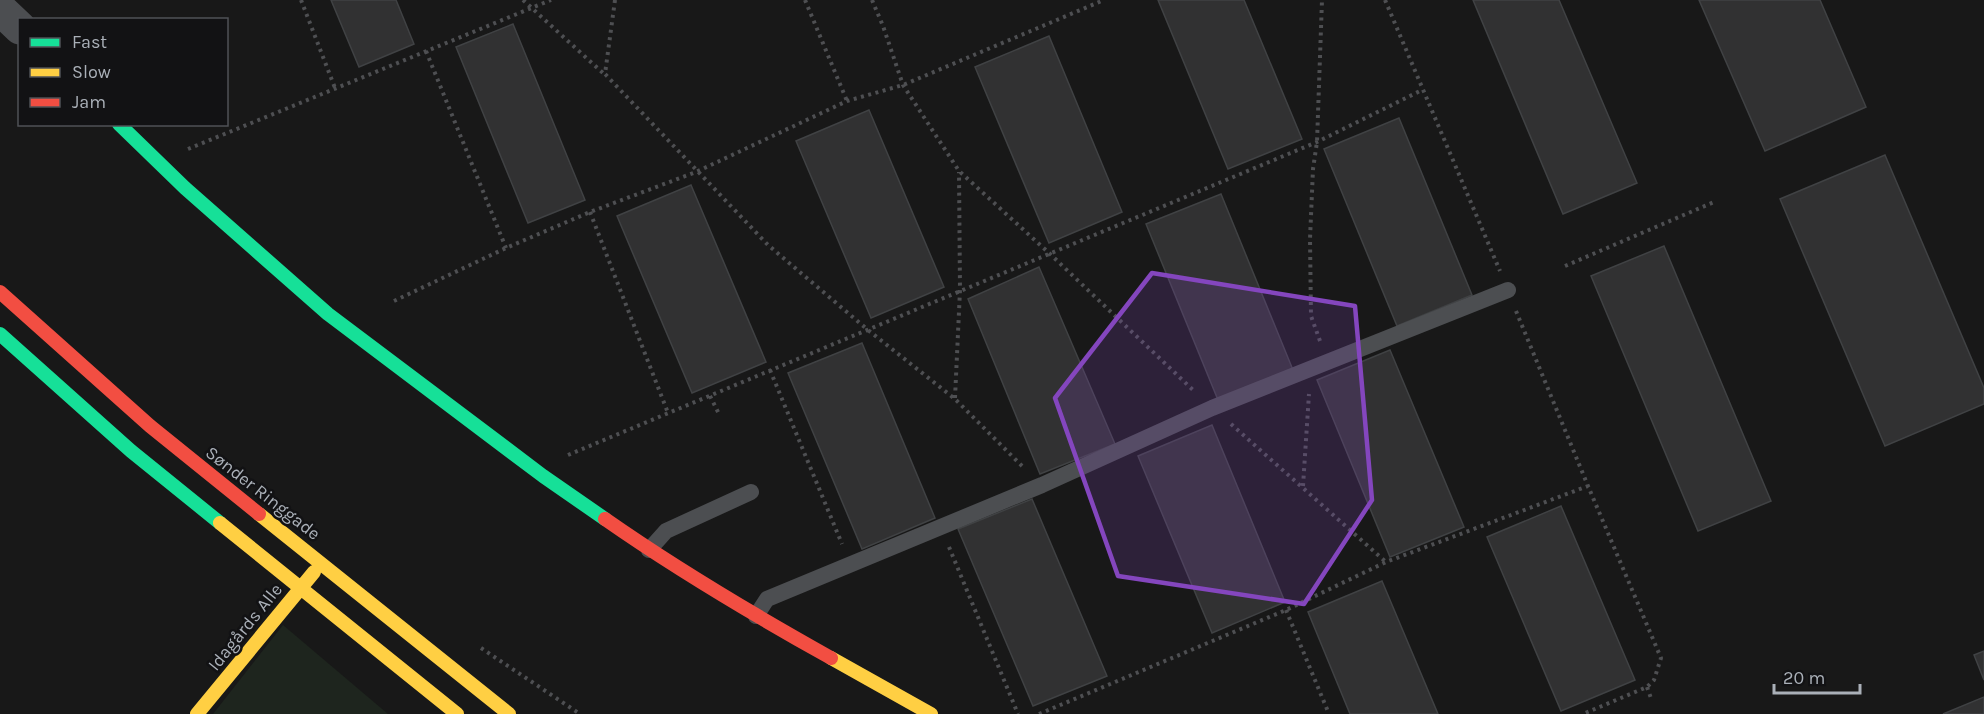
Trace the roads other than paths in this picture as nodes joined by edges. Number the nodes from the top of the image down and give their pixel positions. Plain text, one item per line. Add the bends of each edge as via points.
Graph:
1 (0, 9) edge
2 (18, 26) edge
3 (121, 126) edge
4 (1508, 290) road end
5 (0, 292) edge
6 (0, 334) edge
7 (751, 492) dead end
8 (649, 550) junction
9 (321, 562) junction
10 (301, 588) junction
11 (756, 616) junction
12 (197, 714) edge
13 (457, 714) edge
14 (509, 714) edge
15 (931, 714) edge

1 - 2 street
3 - 8 street via 328,314 543,476
4 - 11 lane via 1212,408 1042,485 767,599
5 - 9 street, Sønder Ringgade via 150,426
6 - 10 street via 130,451
7 - 8 lane via 666,531
8 - 11 street
9 - 10 street, Idagårds Alle
9 - 14 street, Sønder Ringgade
10 - 12 street, Idagårds Alle
10 - 13 street
11 - 15 street

